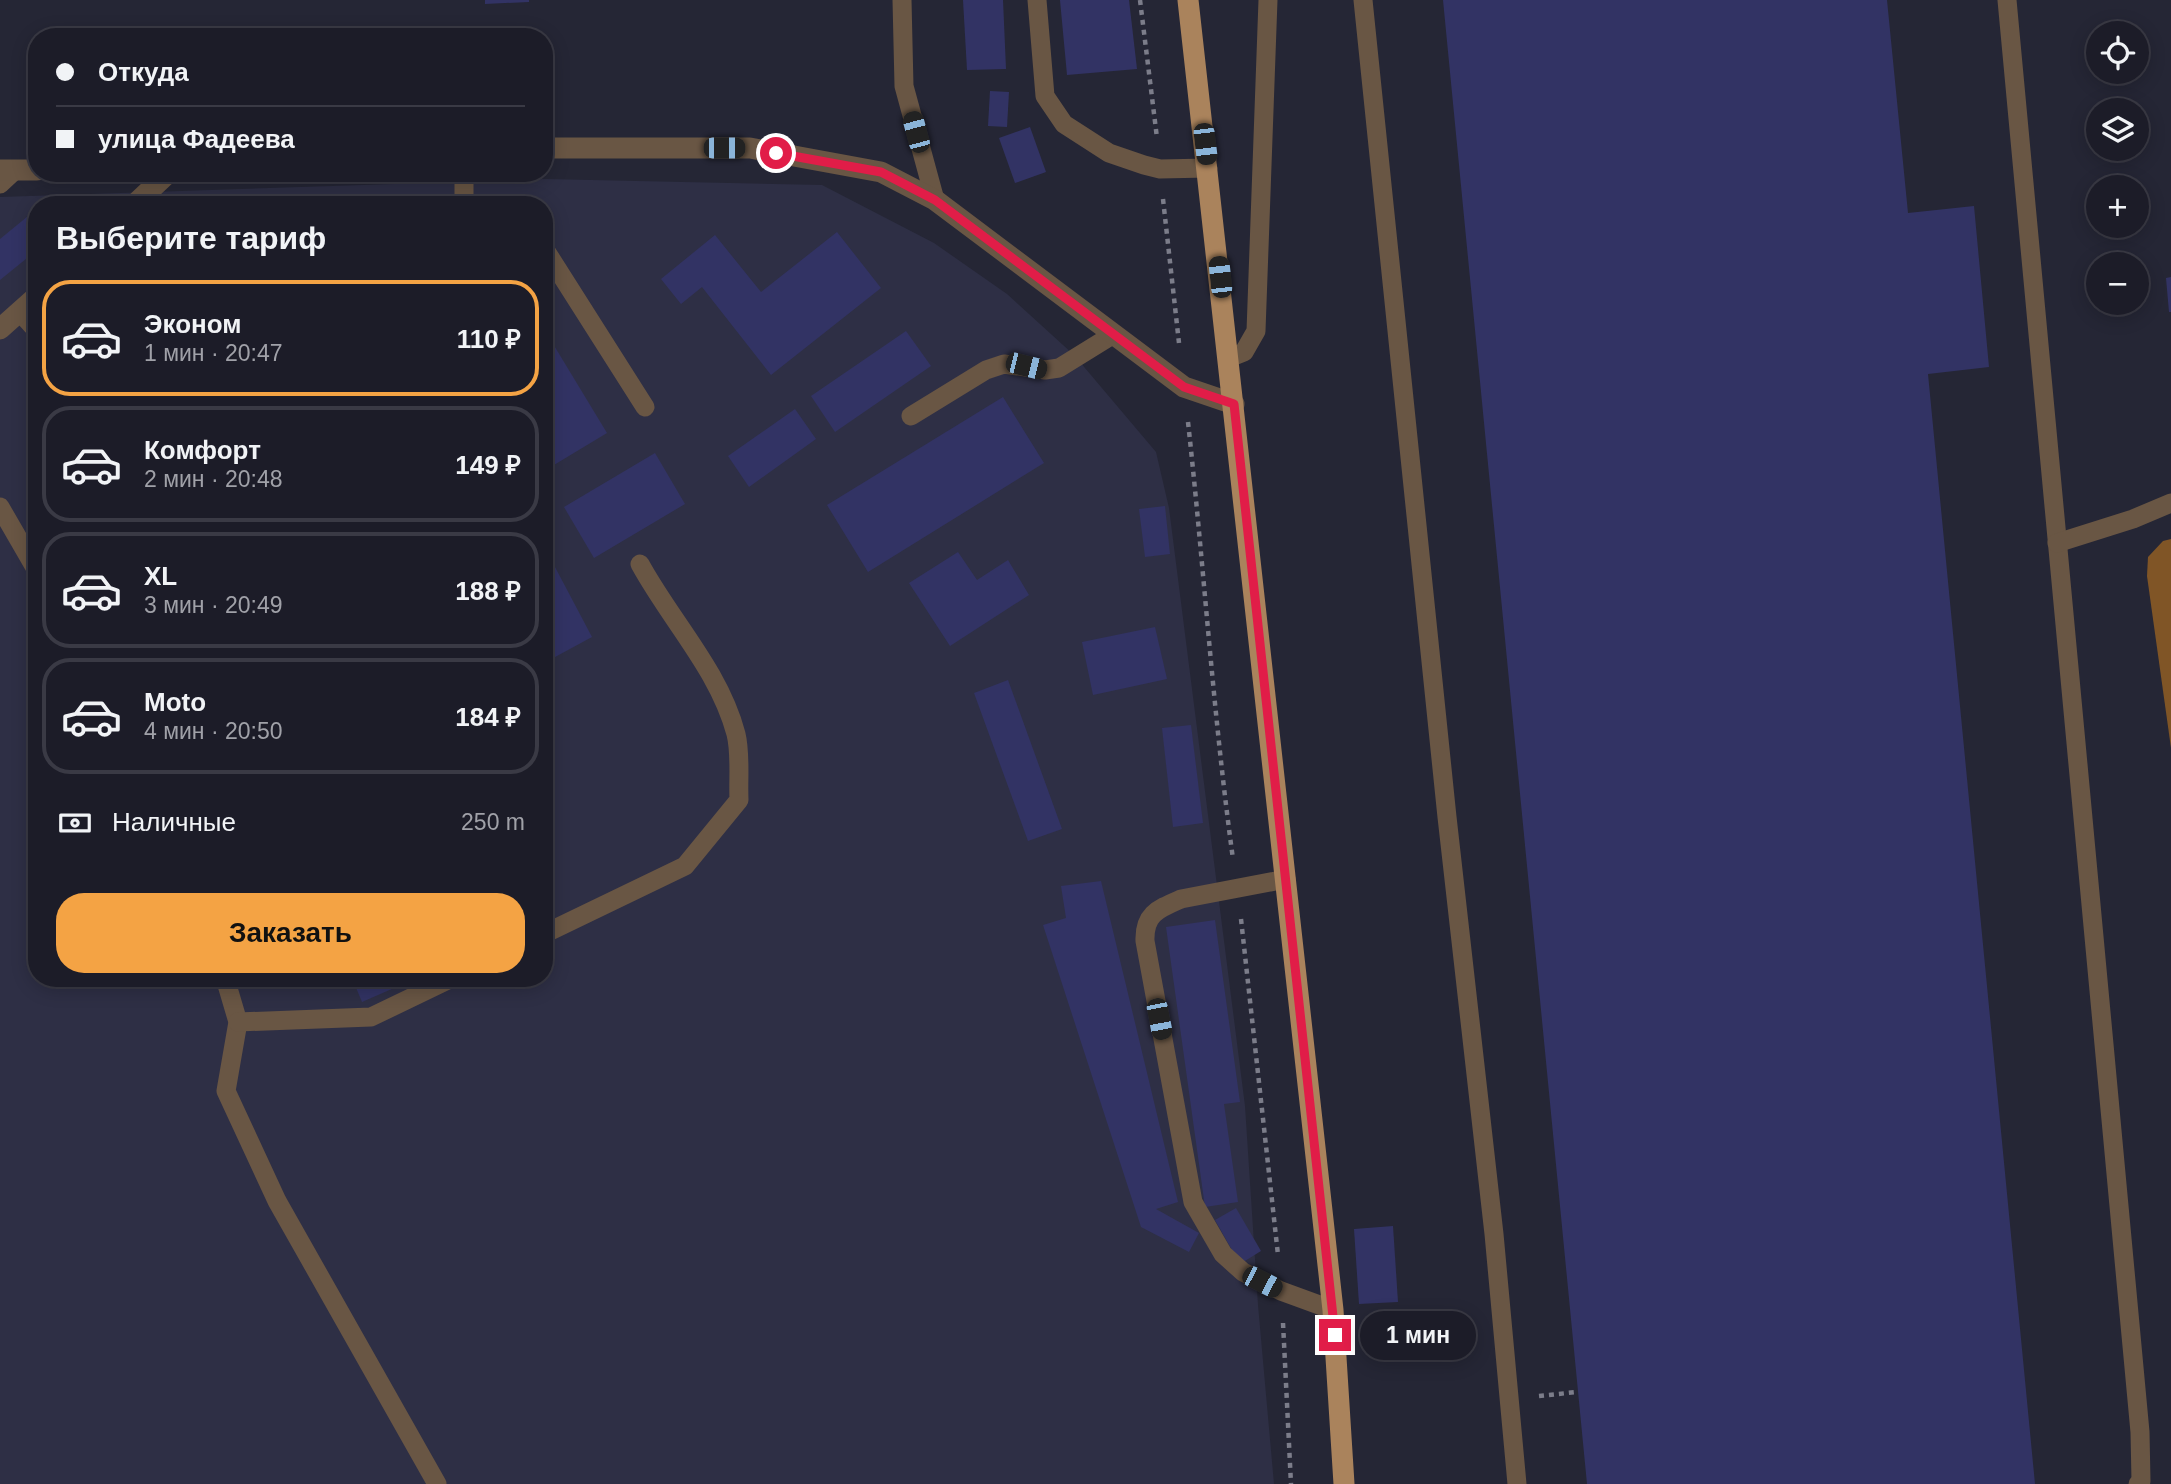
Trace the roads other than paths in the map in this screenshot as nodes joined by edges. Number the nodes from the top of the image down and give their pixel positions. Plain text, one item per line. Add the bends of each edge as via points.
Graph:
1 (902, 0) edge
2 (1037, 0) edge
3 (1188, 0) edge
4 (1268, 0) edge
5 (1363, 0) edge
6 (2007, 0) edge
7 (553, 148) edge
8 (1208, 168) junction
9 (158, 182) edge
10 (144, 196) edge
11 (935, 200) junction
12 (553, 262) edge
13 (28, 304) edge
14 (20, 312) junction
15 (28, 321) edge
16 (0, 329) edge
17 (1114, 334) junction
18 (1229, 358) junction
19 (1234, 404) junction
20 (645, 407) dead end
21 (911, 416) dead end
22 (2171, 503) edge
23 (0, 507) edge
24 (2057, 543) junction
25 (28, 555) edge
26 (640, 564) dead end
27 (1286, 879) junction
28 (553, 930) edge
29 (228, 987) edge
30 (433, 987) edge
31 (238, 1022) junction
32 (1333, 1310) junction
33 (437, 1484) edge
34 (1344, 1484) edge
35 (1517, 1484) edge
36 (2138, 1484) edge

1 - 11 lane via 904,86
2 - 8 lane via 1045,96 1064,124 1109,153 1160,169
3 - 8 main road
4 - 18 lane via 1256,331 1244,352
5 - 35 lane
6 - 24 lane
7 - 11 street via 750,148 881,172
8 - 18 main road
9 - 10 street
11 - 17 street
12 - 20 lane
13 - 14 street
14 - 15 lane
14 - 16 street
17 - 19 street via 1184,387
17 - 21 lane via 1059,368 1004,364 986,370
18 - 19 main road
19 - 27 main road
22 - 24 lane
23 - 25 lane
24 - 36 lane via 2140,1432
26 - 28 lane via 711,673 737,736 739,800 685,866
27 - 32 main road
27 - 32 lane via 1181,899 1153,914 1144,926 1145,941 1193,1202 1223,1254 1243,1272
29 - 31 lane
30 - 31 lane via 371,1017
31 - 33 lane via 226,1091 278,1201
32 - 34 main road

